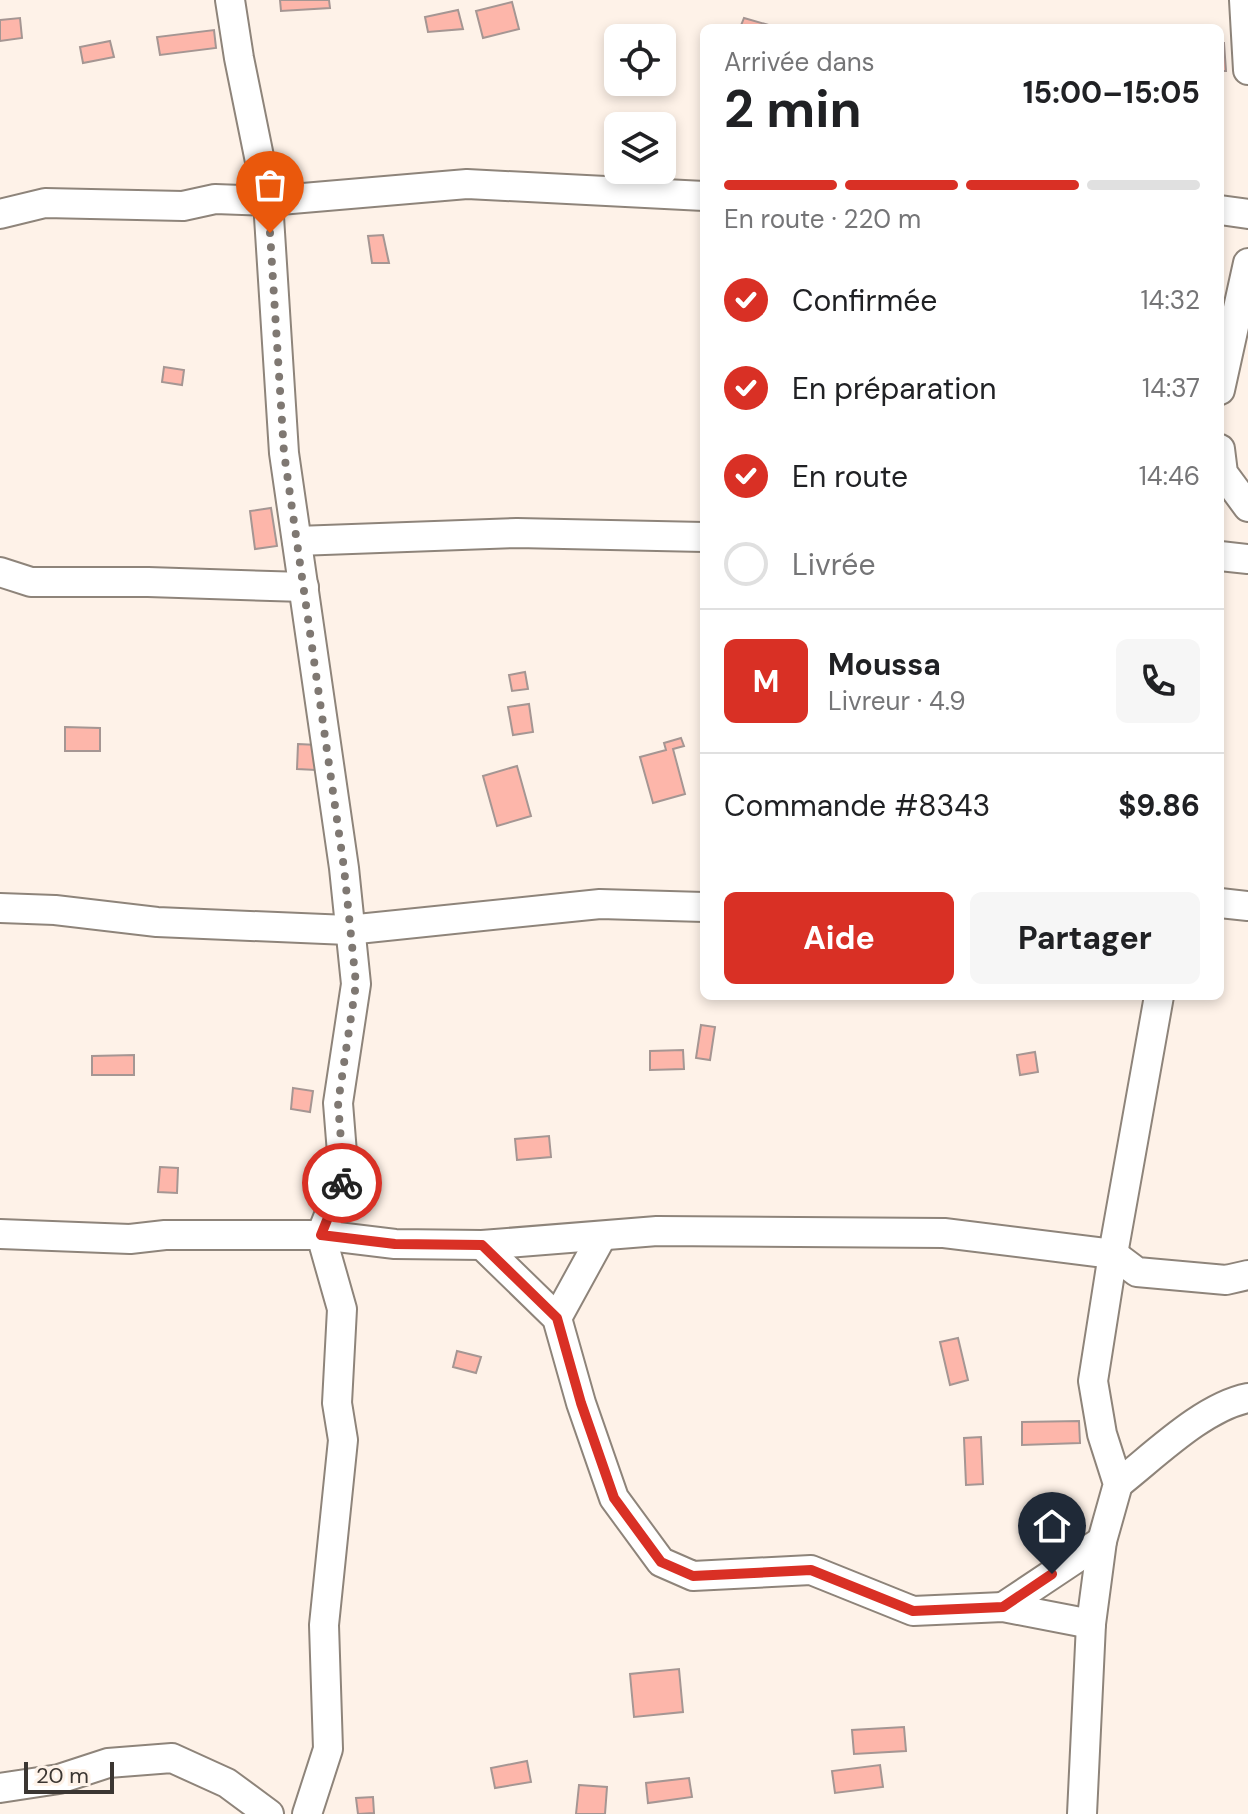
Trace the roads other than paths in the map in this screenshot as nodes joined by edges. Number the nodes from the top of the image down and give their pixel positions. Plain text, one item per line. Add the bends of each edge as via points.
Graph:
1 (230, 0) edge
2 (1244, 0) edge
3 (1248, 70) edge
4 (700, 196) edge
5 (268, 201) junction
6 (1224, 211) edge
7 (0, 214) edge
8 (1248, 214) edge
9 (1248, 263) edge
10 (1224, 372) edge
11 (1224, 474) edge
12 (1248, 507) edge
13 (700, 537) edge
14 (297, 541) junction
15 (1224, 556) edge
16 (1248, 559) edge
17 (0, 572) edge
18 (304, 587) junction
19 (1224, 903) edge
20 (1248, 906) edge
21 (700, 907) edge
22 (0, 908) edge
23 (348, 930) junction
24 (1158, 1000) edge
25 (0, 1234) edge
26 (321, 1235) junction
27 (602, 1236) junction
28 (482, 1245) junction
29 (1113, 1254) junction
30 (1248, 1275) edge
31 (557, 1318) junction
32 (1248, 1398) edge
33 (1118, 1484) junction
34 (1102, 1541) junction
35 (1003, 1607) junction
36 (1091, 1624) junction
37 (0, 1788) edge
38 (269, 1814) edge
39 (307, 1814) edge
40 (1082, 1814) edge

1 - 5 street
2 - 3 street
4 - 5 street via 467,184
5 - 7 street via 215,199 183,206 45,203
5 - 14 street via 284,453
6 - 8 street
9 - 10 street
11 - 12 street
13 - 14 street via 517,533
14 - 18 street
15 - 16 street
17 - 18 street via 31,582
18 - 23 street
19 - 20 street
21 - 23 street via 600,904
22 - 23 street via 157,922
23 - 26 street via 356,984 338,1103 344,1178
24 - 29 street
25 - 26 street via 130,1239
26 - 28 street via 395,1244
26 - 39 street via 342,1309 337,1403 343,1440 324,1625 328,1749
27 - 28 street
27 - 29 street via 657,1231 944,1233
27 - 31 street
28 - 31 street
29 - 30 street via 1137,1272 1226,1280
29 - 33 street via 1093,1381
31 - 35 street via 614,1498 661,1562 693,1576 811,1570 913,1611
32 - 33 street via 1229,1402 1203,1419
33 - 34 street
34 - 35 street
34 - 36 street
35 - 36 street
36 - 40 street
37 - 38 street via 59,1779 108,1763 172,1758 227,1783

